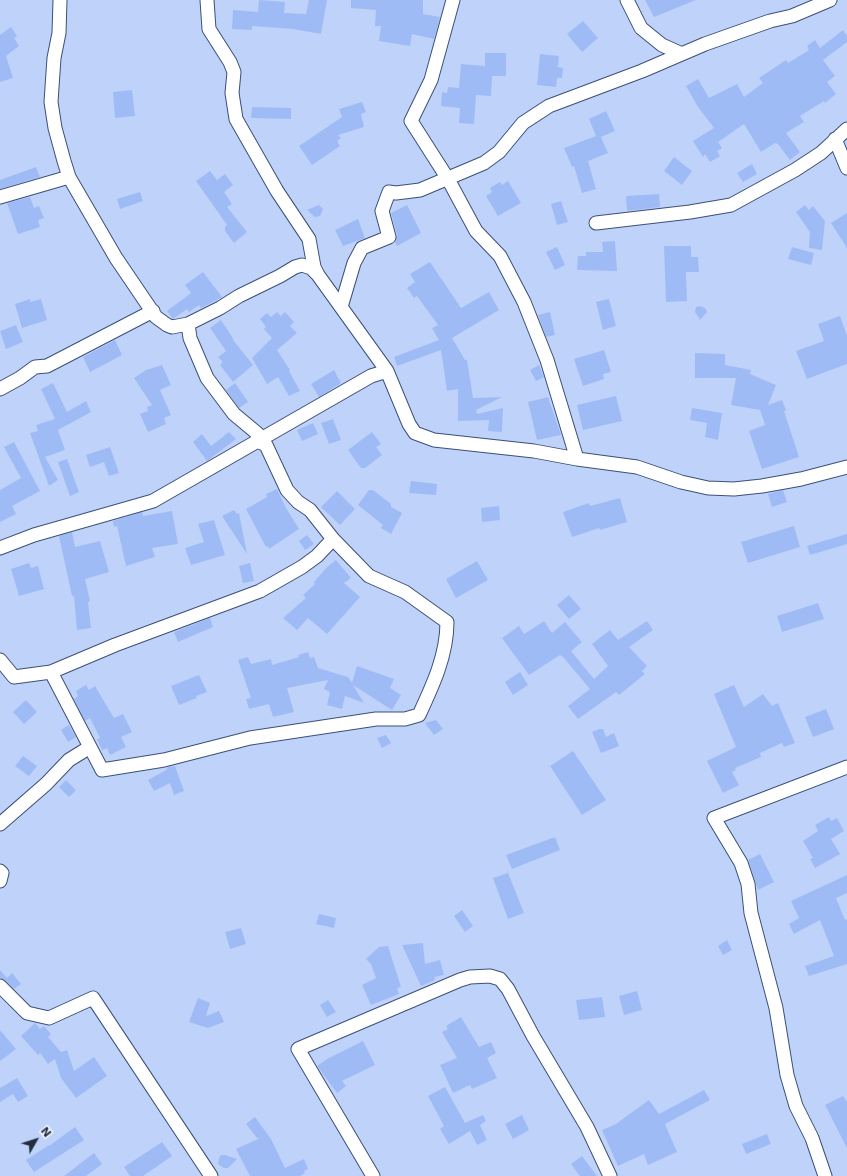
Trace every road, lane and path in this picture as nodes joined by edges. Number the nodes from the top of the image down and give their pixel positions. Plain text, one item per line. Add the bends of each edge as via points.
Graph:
1 (60, 0) edge
2 (207, 0) edge
3 (453, 0) edge
4 (627, 0) edge
5 (830, 0) edge
6 (662, 45) junction
7 (682, 54) junction
8 (661, 63) junction
9 (847, 129) edge
10 (835, 140) junction
11 (847, 168) edge
12 (69, 178) junction
13 (448, 179) junction
14 (0, 196) edge
15 (596, 223) dead end
16 (318, 275) junction
17 (341, 307) junction
18 (153, 311) junction
19 (188, 324) junction
20 (388, 371) junction
21 (0, 389) edge
22 (257, 441) junction
23 (577, 460) junction
24 (847, 468) edge
25 (333, 539) junction
26 (0, 548) edge
27 (0, 660) edge
28 (51, 672) junction
29 (90, 747) junction
30 (847, 767) edge
31 (0, 824) edge
32 (0, 871) edge
33 (0, 882) edge
34 (0, 986) edge
35 (211, 1176) edge
36 (373, 1176) edge
37 (610, 1176) edge
38 (825, 1176) edge

1 - 12 street via 51,102 55,128
2 - 16 street via 209,29 234,72 232,94 236,119 277,191 309,239
3 - 13 street via 431,80 411,121
4 - 6 street via 641,28
5 - 7 street via 792,16 770,20
6 - 7 street
6 - 8 street
7 - 8 street
8 - 13 street via 549,106 523,123 499,152 484,163
9 - 10 street
10 - 11 street
10 - 15 street via 795,170 731,205
12 - 14 street
12 - 18 street via 116,258
13 - 17 street via 420,190 389,192 382,211 389,237 362,248 354,263
13 - 23 street via 476,231 500,256 524,302 547,360
16 - 17 street
16 - 19 street via 311,268 295,266
17 - 20 street
18 - 19 street via 156,317 172,327
18 - 21 street via 47,366 35,367
19 - 22 street via 190,338 207,378 234,414 258,434
20 - 22 street via 371,376
20 - 23 street via 415,433 434,440 534,451
22 - 25 street via 266,445 287,490 310,510
22 - 26 street via 153,501 34,534
23 - 24 street via 637,467 699,486 734,489 801,479
25 - 28 street via 302,567 260,591 115,645
25 - 29 street via 369,576 405,592 448,622 445,650 434,683 419,715 405,719 376,719 250,738 164,760 102,770
27 - 28 street via 14,677
28 - 29 street
29 - 31 street via 69,760
30 - 38 street via 714,818 741,863 748,884 751,913 776,1008 787,1075 796,1106 810,1132
32 - 33 street
34 - 35 street via 27,1013 49,1018 93,998
36 - 37 street via 298,1049 460,980 490,976 500,979 508,989 587,1127

